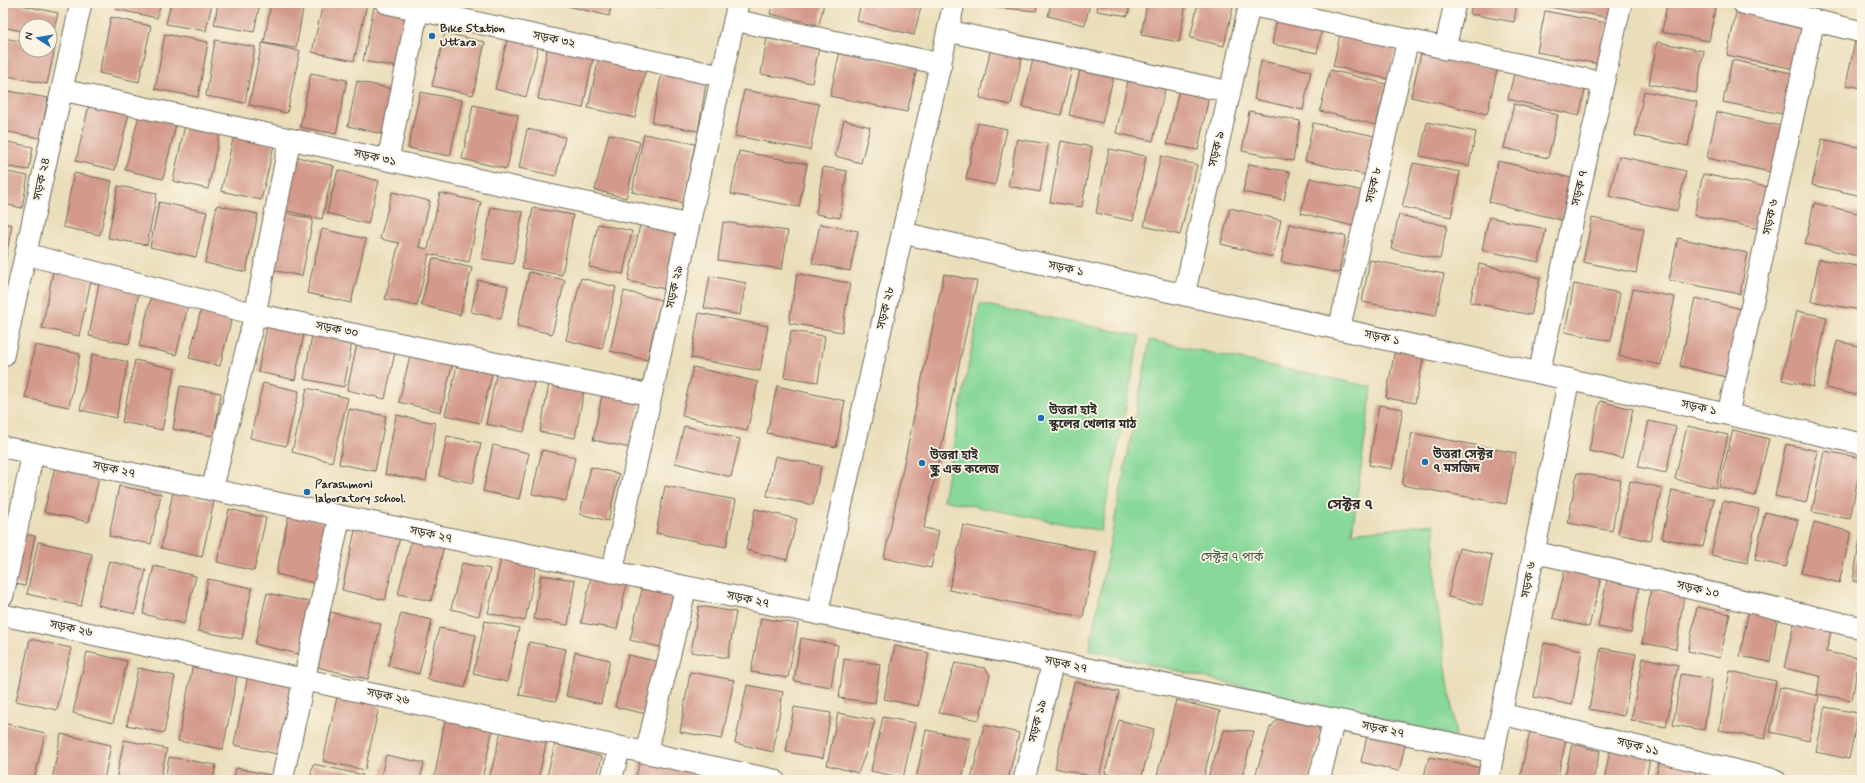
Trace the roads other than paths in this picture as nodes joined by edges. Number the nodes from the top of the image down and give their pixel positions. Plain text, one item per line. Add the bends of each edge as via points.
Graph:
1 (81, 3) edge
2 (387, 3) edge
3 (954, 3) edge
4 (1455, 3) edge
5 (1621, 3) edge
6 (1744, 3) edge
7 (1250, 4) edge
8 (418, 6) edge
9 (736, 12) edge
10 (1814, 20) junction
11 (948, 31) junction
12 (1862, 32) edge
13 (1408, 40) junction
14 (1445, 49) junction
15 (941, 64) junction
16 (720, 76) junction
17 (1603, 83) junction
18 (62, 90) junction
19 (1230, 92) junction
20 (290, 139) junction
21 (388, 160) junction
22 (689, 225) junction
23 (903, 233) junction
24 (26, 254) junction
25 (1184, 295) junction
26 (255, 314) junction
27 (1339, 329) junction
28 (3, 356) edge
29 (1539, 373) junction
30 (1569, 379) junction
31 (651, 395) junction
32 (1728, 414) junction
33 (1862, 444) edge
34 (3, 447) edge
35 (33, 453) junction
36 (212, 490) junction
37 (340, 516) junction
38 (1534, 552) junction
39 (612, 572) junction
40 (686, 587) junction
41 (3, 595) edge
42 (817, 614) junction
43 (3, 615) edge
44 (1862, 628) edge
45 (1053, 662) junction
46 (305, 680) junction
47 (1502, 714) junction
48 (1334, 720) junction
49 (620, 747) junction
50 (1494, 752) junction
51 (646, 753) junction
52 (1706, 772) edge
53 (282, 780) edge
54 (611, 780) edge
55 (774, 780) edge
56 (1024, 780) edge
57 (1319, 780) edge
58 (1488, 780) edge
59 (1775, 780) edge

1 - 18 street, সড়ক ২৪
2 - 8 street, সড়ক ৩২
3 - 11 street, সড়ক ২৮
4 - 14 street
5 - 17 street, সড়ক ৭
6 - 10 street
7 - 13 street
7 - 19 street, সড়ক ৯
8 - 16 street, সড়ক ৩২
8 - 21 street
9 - 15 street
9 - 16 street, সড়ক ২৯
10 - 12 street
10 - 32 street, সড়ক ৬
11 - 15 street, সড়ক ২৮
11 - 19 street
13 - 14 street
13 - 27 street, সড়ক ৮
14 - 17 street
15 - 23 street, সড়ক ২৮
16 - 22 street, সড়ক ২৯
17 - 29 street, সড়ক ৭
18 - 20 street, সড়ক ৩১
18 - 24 street, সড়ক ২৪
19 - 25 street, সড়ক ৯
20 - 21 street, সড়ক ৩১
20 - 26 street
21 - 22 street, সড়ক ৩১
22 - 31 street, সড়ক ২৯
23 - 25 street, সড়ক ১
23 - 42 street, সড়ক ২৮
24 - 26 street, সড়ক ৩০
24 - 28 street, সড়ক ২৪
25 - 27 street, সড়ক ১
26 - 31 street, সড়ক ৩০
26 - 36 street
27 - 29 street, সড়ক ১
29 - 30 street, সড়ক ১
30 - 32 street, সড়ক ১
30 - 38 street, সড়ক ৬
31 - 39 street, সড়ক ২৯
32 - 33 street, সড়ক ১
34 - 35 street, সড়ক ২৭
35 - 36 street, সড়ক ২৭
35 - 41 street
36 - 37 street, সড়ক ২৭
37 - 39 street, সড়ক ২৭
37 - 46 street
38 - 44 street, সড়ক ১০
38 - 47 street, সড়ক ৬
39 - 40 street, সড়ক ২৭
40 - 42 street, সড়ক ২৭
40 - 51 street
42 - 45 street, সড়ক ২৭
43 - 46 street, সড়ক ২৬
45 - 48 street, সড়ক ২৭
45 - 56 street, সড়ক ১৯
46 - 49 street, সড়ক ২৬
46 - 53 street
47 - 50 street, সড়ক ৬
47 - 52 street, সড়ক ১১
48 - 50 street, সড়ক ২৭
48 - 57 street
49 - 51 street, সড়ক ২৬
49 - 54 street
50 - 58 street, সড়ক ৬
51 - 55 street, সড়ক ২৬
52 - 59 street, সড়ক ১১

